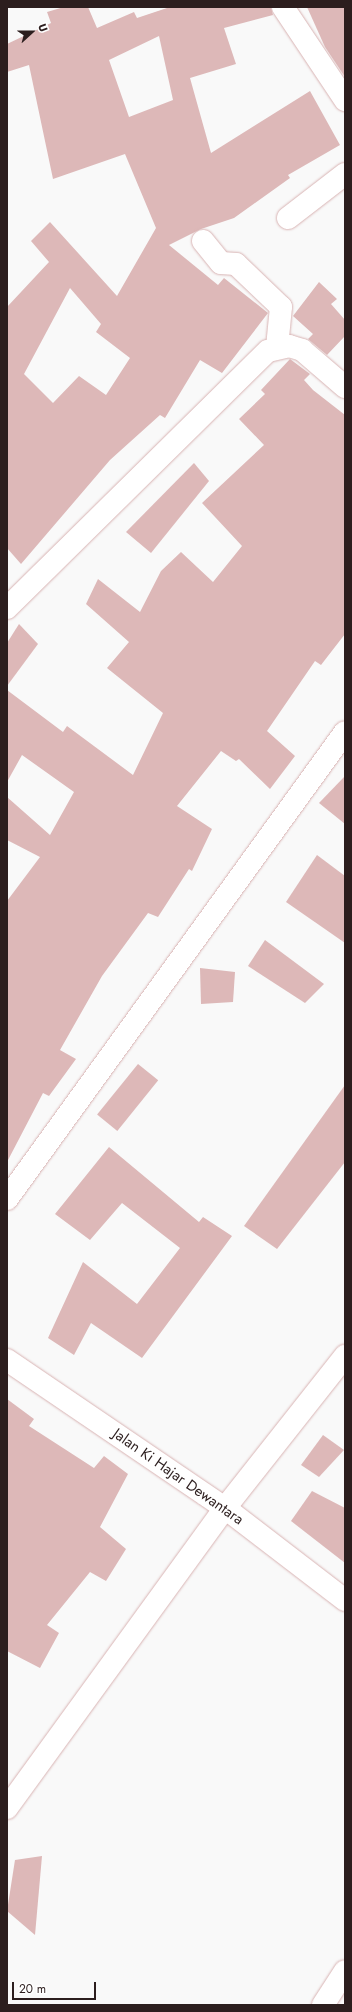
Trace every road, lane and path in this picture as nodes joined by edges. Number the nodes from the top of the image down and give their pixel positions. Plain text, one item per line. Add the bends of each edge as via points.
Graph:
1 (284, 7) edge
2 (345, 100) edge
3 (345, 174) edge
4 (288, 218) dead end
5 (203, 241) dead end
6 (277, 347) junction
7 (345, 387) edge
8 (7, 608) edge
9 (345, 732) edge
10 (7, 1199) edge
11 (345, 1356) edge
12 (7, 1360) edge
13 (225, 1508) junction
14 (345, 1600) edge
15 (7, 1808) edge
16 (345, 1971) edge
17 (323, 2005) edge

1 - 2 street
3 - 4 street
5 - 6 street via 221,263 236,264 281,307
6 - 7 street via 289,346 302,350
6 - 8 street via 268,351
9 - 10 street
11 - 13 street
12 - 13 street, Jalan Ki Hajar Dewantara
13 - 14 street, Jalan Ki Hajar Dewantara
13 - 15 street
16 - 17 street

